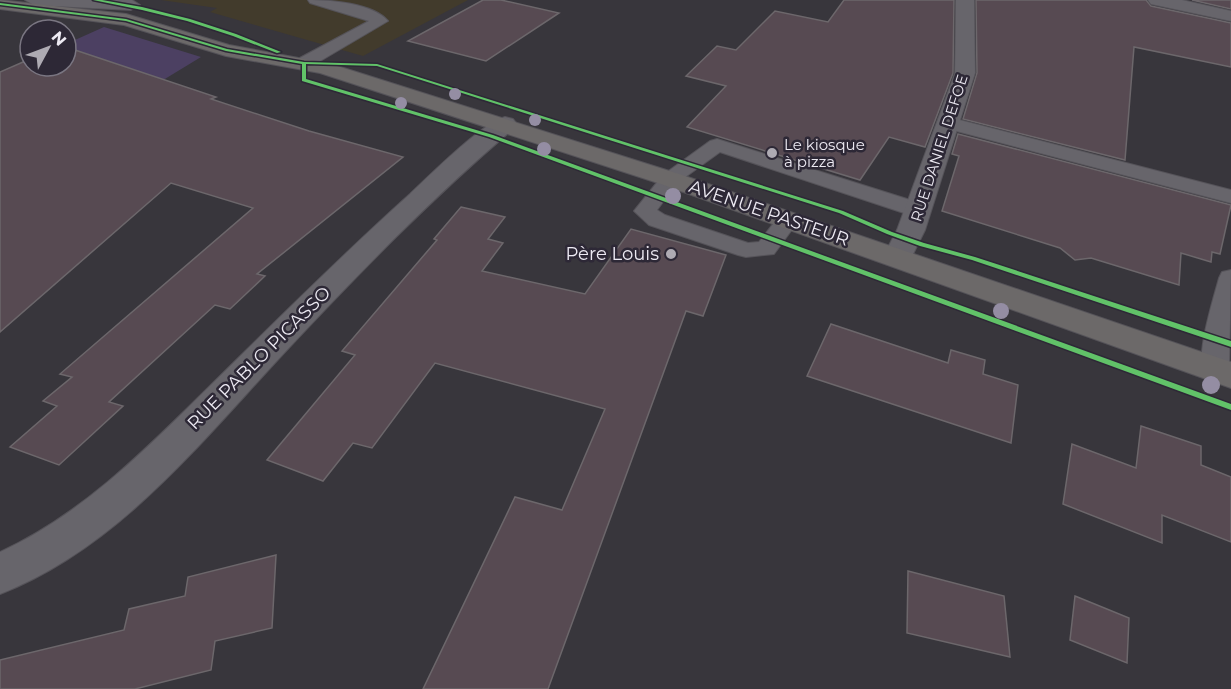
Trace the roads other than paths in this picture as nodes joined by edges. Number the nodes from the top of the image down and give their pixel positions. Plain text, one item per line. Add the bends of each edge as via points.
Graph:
1 (34, 0) edge
2 (94, 0) edge
3 (315, 0) edge
4 (965, 0) edge
5 (1157, 0) edge
6 (123, 3) edge
7 (0, 4) edge
8 (1231, 16) edge
9 (304, 63) junction
10 (948, 123) junction
11 (505, 124) junction
12 (670, 179) junction
13 (1231, 197) edge
14 (918, 210) junction
15 (788, 220) junction
16 (898, 257) junction
17 (1231, 278) edge
18 (1223, 373) edge
19 (0, 574) edge

1 - 6 street
2 - 6 main road, AVENUE PASTEUR
3 - 9 lane via 380,21
4 - 10 street, RUE DANIEL DEFOE via 965,73
5 - 8 street
6 - 9 main road, AVENUE PASTEUR via 247,39
7 - 9 main road, AVENUE PASTEUR via 126,20 226,50
9 - 11 main road, AVENUE PASTEUR
10 - 13 lane
10 - 14 street, RUE DANIEL DEFOE
11 - 12 main road, AVENUE PASTEUR
11 - 19 street, RUE PABLO PICASSO via 339,277 136,483 76,534
12 - 14 lane via 717,145
12 - 15 main road, AVENUE PASTEUR
12 - 15 lane via 645,211 657,220 694,234 746,250 765,249
14 - 16 street, RUE DANIEL DEFOE
15 - 16 main road, AVENUE PASTEUR
16 - 18 main road, AVENUE PASTEUR
17 - 18 lane via 1218,340

